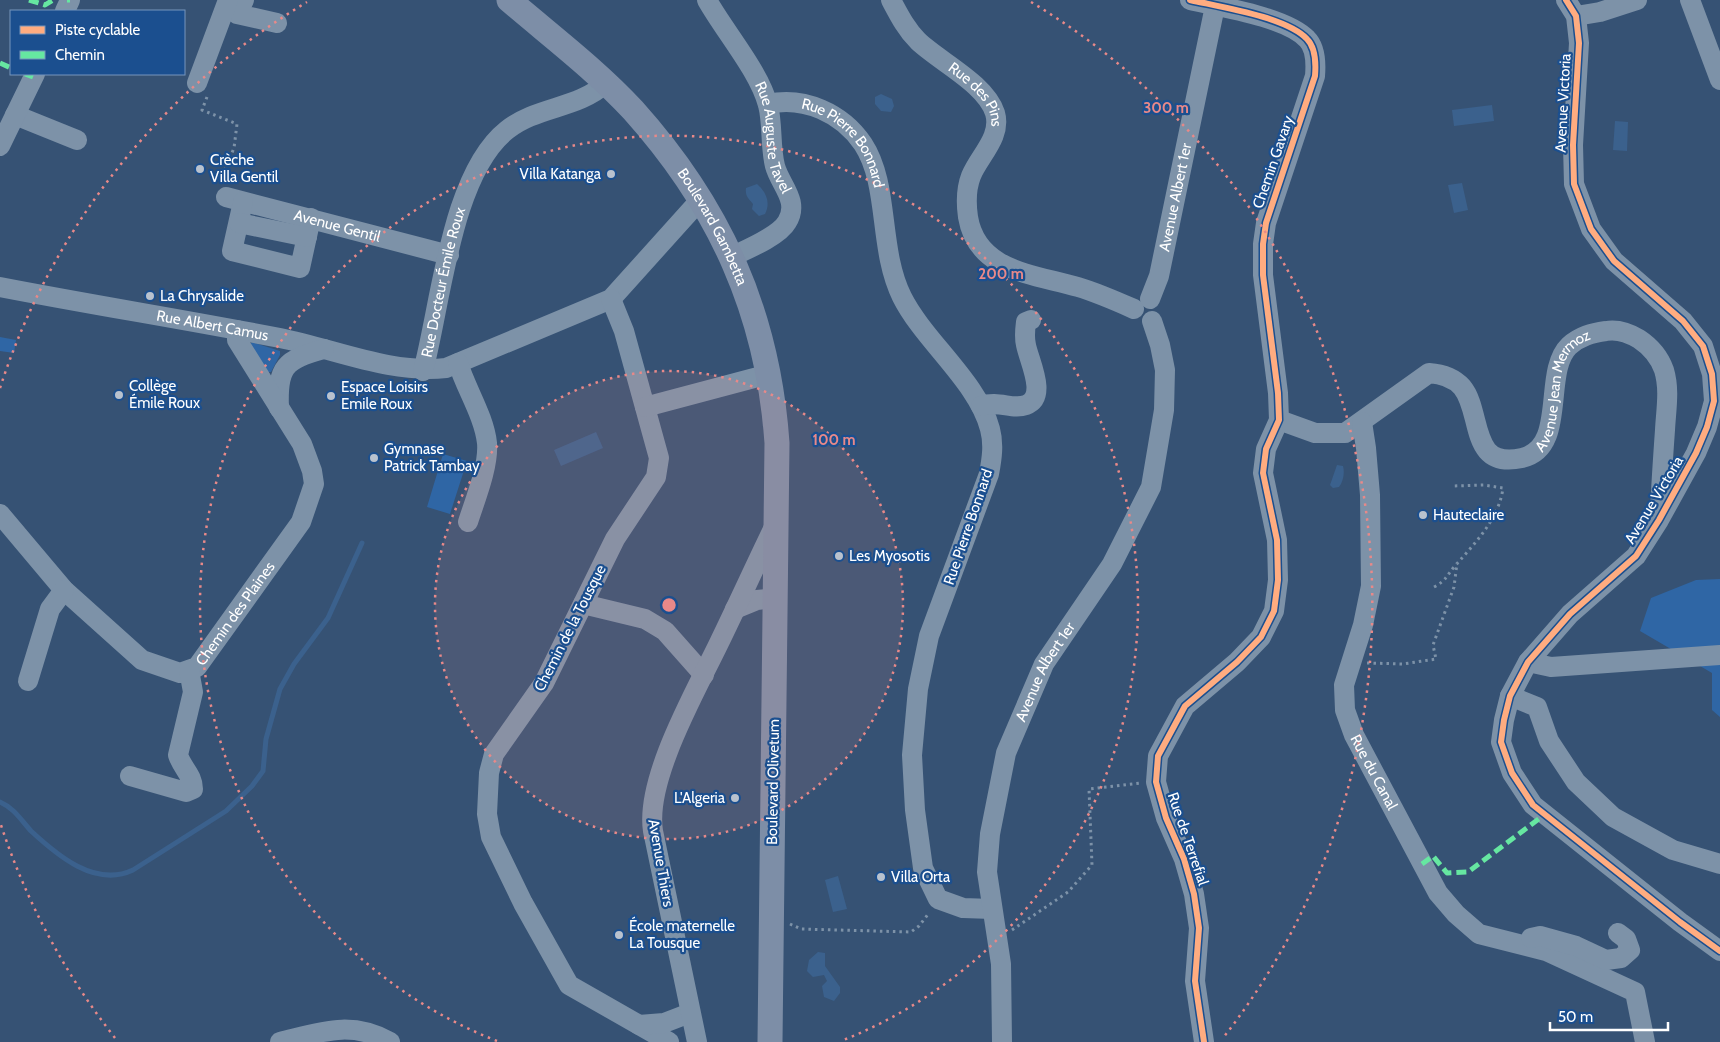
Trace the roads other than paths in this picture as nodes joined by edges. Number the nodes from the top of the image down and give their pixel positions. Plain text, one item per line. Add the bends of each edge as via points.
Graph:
1 (509, 0) edge
2 (707, 0) edge
3 (891, 0) edge
4 (1190, 0) edge
5 (1637, 0) edge
6 (1690, 0) edge
7 (236, 1) edge
8 (1212, 3) edge
9 (1571, 8) edge
10 (277, 24) dead end
11 (35, 75) edge
12 (1720, 80) edge
13 (606, 83) junction
14 (203, 87) road end
15 (768, 104) junction
16 (15, 115) junction
17 (77, 140) dead end
18 (0, 146) edge
19 (701, 199) junction
20 (238, 223) junction
21 (309, 228) junction
22 (449, 256) junction
23 (733, 256) junction
24 (0, 287) edge
25 (612, 299) junction
26 (1142, 304) junction
27 (1031, 320) dead end
28 (1152, 321) joint
29 (237, 330) junction
30 (280, 338) junction
31 (325, 348) junction
32 (291, 360) junction
33 (458, 363) junction
34 (423, 371) junction
35 (769, 374) junction
36 (259, 378) junction
37 (279, 378) junction
38 (981, 406) junction
39 (645, 407) junction
40 (279, 408) junction
41 (1279, 420) junction
42 (1362, 422) junction
43 (0, 514) edge
44 (1659, 520) junction
45 (777, 521) junction
46 (468, 522) dead end
47 (64, 590) junction
48 (775, 598) junction
49 (583, 604) junction
50 (735, 609) junction
51 (1720, 655) edge
52 (1528, 662) junction
53 (189, 670) junction
54 (704, 675) junction
55 (28, 681) dead end
56 (1510, 696) junction
57 (130, 776) dead end
58 (1720, 864) edge
59 (992, 909) junction
60 (1618, 932) dead end
61 (1510, 942) junction
62 (1720, 950) edge
63 (690, 1013) junction
64 (638, 1025) junction
65 (280, 1042) edge
66 (390, 1042) edge
67 (669, 1042) edge
68 (697, 1042) edge
69 (770, 1042) edge
70 (1002, 1042) edge
71 (1204, 1042) edge
72 (1645, 1042) edge

1 - 13 main road, Boulevard Gambetta
2 - 15 street, Rue Auguste Tavel via 752,71
3 - 26 street, Rue des Pins via 919,42 986,97 996,114 996,130 967,190 969,221 981,250 1012,268
4 - 8 street, Chemin Gavary
5 - 9 street via 1600,12
6 - 12 street
7 - 10 street via 238,14
7 - 14 street
8 - 26 street, Avenue Albert 1er via 1159,276
8 - 41 street, Chemin Gavary via 1293,28 1308,40 1316,60 1315,76 1266,223 1263,244 1263,275
9 - 44 street, Avenue Victoria via 1579,43 1574,184 1591,228 1614,261 1683,321 1703,346 1712,374 1714,401 1707,427
11 - 16 street
13 - 19 main road, Boulevard Gambetta via 653,134
13 - 22 street, Rue Docteur Émile Roux via 581,100 526,117 506,131 472,178 463,199
15 - 23 street, Rue Auguste Tavel via 776,169 791,198 791,212 781,231
15 - 38 street, Rue Pierre Bonnard via 796,101 811,104 850,128 863,144 878,180 884,238 901,295 915,321
16 - 17 street
16 - 18 street
19 - 23 main road, Boulevard Gambetta
19 - 25 street, Rue Docteur Émile Roux
20 - 21 street
20 - 21 street, Avenue Gentil via 234,200
20 - 21 street via 232,251 300,268
21 - 22 street, Avenue Gentil
22 - 34 street, Rue Docteur Émile Roux
23 - 35 main road, Boulevard Gambetta via 754,313
24 - 29 street, Rue Albert Camus
25 - 33 street, Rue Docteur Émile Roux
25 - 39 street, Chemin de la Tousque
26 - 28 street, Rue des Pins via 1135,315 1140,321
27 - 38 street via 1026,322 1025,343 1037,387 1035,398 1017,407 992,403
28 - 59 street, Avenue Albert 1er via 1160,345 1164,410 1151,487 1112,564 1044,664 1006,753 990,834 987,872
29 - 30 street, Rue Albert Camus
29 - 36 street, Chemin des Plaines via 236,340
30 - 31 street, Rue Albert Camus
30 - 32 street via 288,344
31 - 32 street
31 - 34 street, Rue Albert Camus
32 - 37 street
33 - 34 street, Rue Docteur Émile Roux
33 - 46 street via 487,442 487,458
35 - 39 street
35 - 45 main road, Boulevard Gambetta via 777,443
36 - 37 street via 268,381
36 - 40 street, Chemin des Plaines
37 - 40 street
38 - 59 street, Rue Pierre Bonnard via 990,428 993,452 989,474 929,636 918,689 912,755 922,868 938,899 964,908
39 - 49 street, Chemin de la Tousque via 659,458 656,477 615,539
40 - 53 street, Chemin des Plaines via 309,458 314,484 309,504 293,535 196,667
41 - 42 street, Avenue Jean Mermoz via 1315,433 1345,433
41 - 71 street, Rue de Terrefial via 1266,449 1263,473 1277,540 1278,580 1274,611 1261,637 1185,706 1158,756 1156,782 1194,894 1198,928 1195,981
42 - 44 street, Avenue Jean Mermoz via 1428,373 1446,375 1462,388 1478,437 1493,456 1523,458 1537,450 1550,431 1558,367 1568,347 1585,335 1611,330 1630,334 1650,346 1664,372 1668,396
42 - 61 street, Rue du Canal via 1370,495 1371,586 1363,625 1344,685 1345,710 1354,735 1438,894 1480,934
43 - 47 street, Chemin des Plaines
44 - 52 street, Avenue Victoria via 1636,556 1570,614
45 - 48 main road, Boulevard Olivetum
45 - 50 street, Avenue Thiers
47 - 53 street, Chemin des Plaines via 142,660 180,673
47 - 55 street via 50,609
48 - 50 street via 757,600
48 - 69 main road, Boulevard Olivetum
49 - 54 street via 645,619 666,632
49 - 64 street, Chemin de la Tousque via 544,683 494,754 489,773 487,814 491,837 569,985
50 - 54 street, Avenue Thiers
51 - 52 street via 1551,667
52 - 56 street, Avenue Victoria
53 - 57 street via 193,692 178,755 193,780 193,789 186,792
54 - 63 street, Avenue Thiers via 660,775 651,817
56 - 58 street via 1538,707 1549,741 1576,782 1613,817 1673,850
56 - 62 street, Avenue Victoria via 1501,742 1512,773 1533,805
59 - 70 street, Avenue Albert 1er via 1001,964
60 - 61 street via 1626,939 1630,950 1621,958 1606,960 1576,946 1540,936
61 - 72 street, Rue du Canal via 1546,951 1635,992
63 - 64 street via 664,1023
63 - 68 street, Avenue Thiers
64 - 67 street, Chemin de la Tousque
65 - 66 street via 351,1028 367,1031

